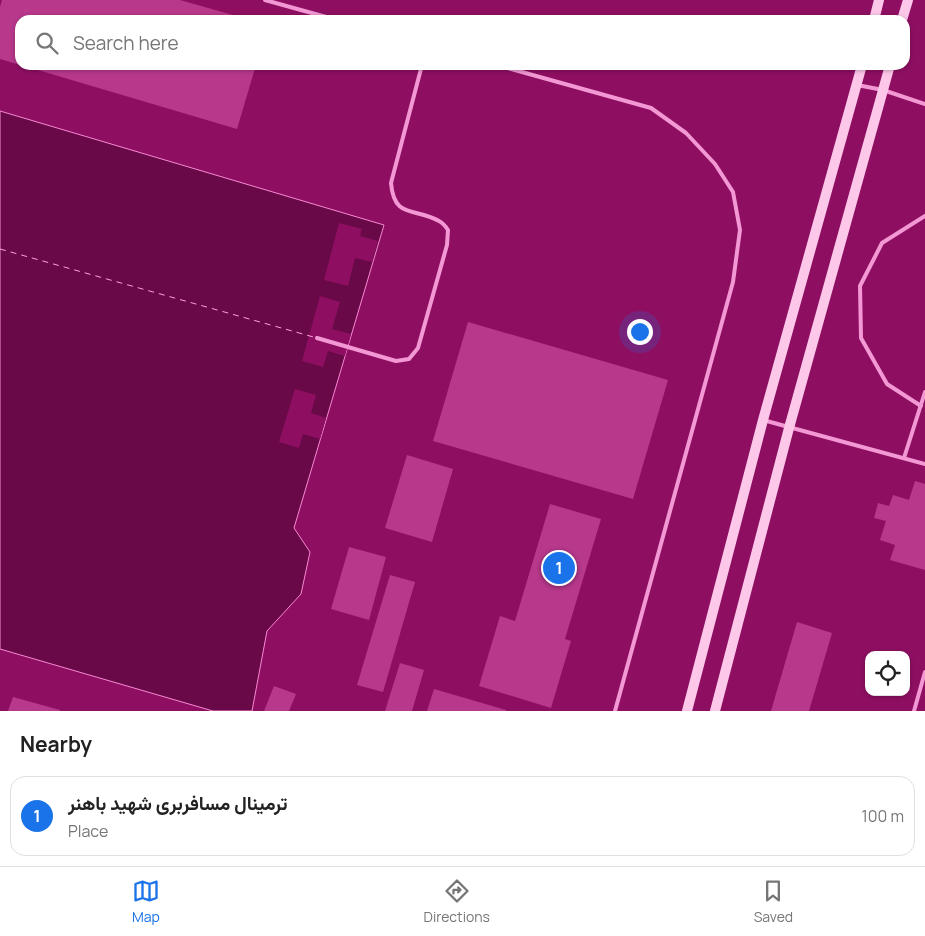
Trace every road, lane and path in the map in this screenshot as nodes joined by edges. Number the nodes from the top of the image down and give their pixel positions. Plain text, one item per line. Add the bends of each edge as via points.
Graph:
1 (265, 0) edge
2 (879, 0) edge
3 (908, 0) edge
4 (319, 15) edge
5 (875, 15) edge
6 (904, 15) edge
7 (421, 70) edge
8 (515, 70) edge
9 (861, 70) edge
10 (889, 70) edge
11 (857, 85) junction
12 (883, 90) junction
13 (925, 104) edge
14 (925, 216) edge
15 (317, 338) dead end
16 (925, 392) edge
17 (921, 406) junction
18 (763, 420) junction
19 (789, 428) junction
20 (904, 458) junction
21 (925, 464) edge
22 (925, 672) edge
23 (615, 711) edge
24 (687, 711) edge
25 (715, 711) edge
26 (914, 711) edge

1 - 4 lane
2 - 5 street
3 - 6 street
7 - 15 lane via 391,183 392,197 399,207 439,221 448,230 447,245 418,348 409,359 396,361
8 - 23 lane via 651,108 686,133 714,164 733,192 740,230 732,282
9 - 11 street
10 - 12 street
11 - 12 lane
11 - 18 street
12 - 13 lane
12 - 19 street
14 - 17 lane via 882,243 860,286 861,338 887,384
16 - 17 lane
17 - 20 lane
18 - 19 lane
18 - 24 street
19 - 20 lane
19 - 25 street
20 - 21 lane
22 - 26 lane

